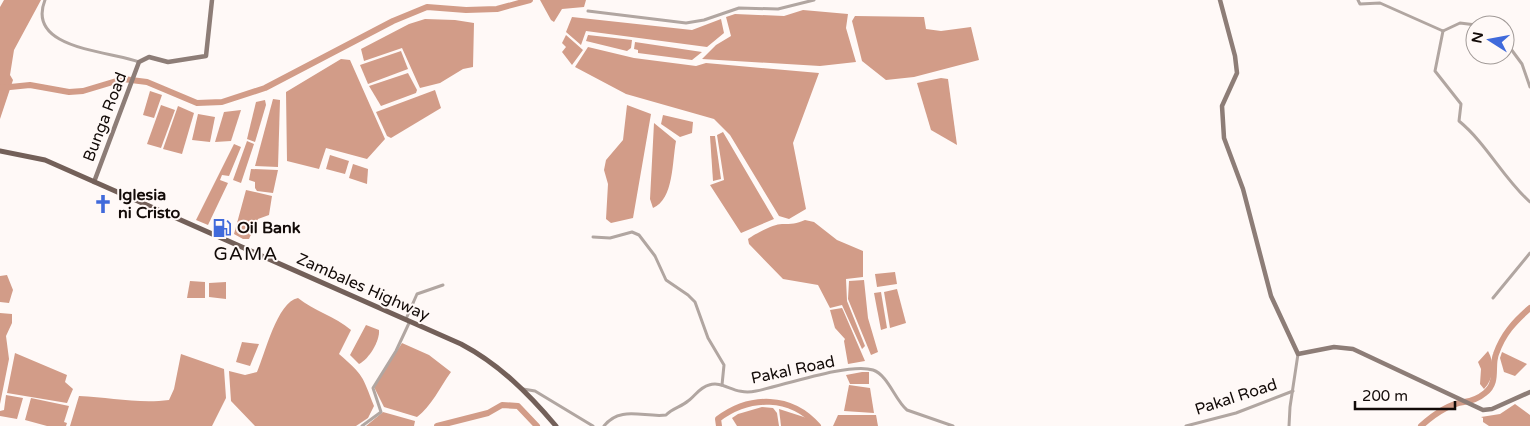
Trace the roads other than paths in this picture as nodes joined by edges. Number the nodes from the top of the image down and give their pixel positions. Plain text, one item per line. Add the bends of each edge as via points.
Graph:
1 (45, 0) edge
2 (212, 0) edge
3 (814, 0) edge
4 (1220, 0) edge
5 (1358, 0) edge
6 (588, 11) dead end
7 (1465, 24) edge
8 (1444, 31) junction
9 (1515, 55) edge
10 (139, 62) junction
11 (1530, 87) edge
12 (0, 151) edge
13 (94, 182) junction
14 (1530, 202) edge
15 (593, 237) dead end
16 (1530, 253) edge
17 (443, 286) dead end
18 (1493, 298) dead end
19 (408, 320) junction
20 (1298, 354) junction
21 (722, 385) junction
22 (523, 389) junction
23 (1293, 392) junction
24 (1530, 392) edge
25 (362, 426) edge
26 (556, 426) edge
27 (593, 426) edge
28 (604, 426) edge
29 (952, 426) edge
30 (1186, 426) edge
31 (1290, 426) edge

1 - 10 street via 43,20 63,40 79,48
2 - 10 street via 206,56 168,62 149,57
3 - 6 street via 778,9 739,8 686,23
4 - 20 street via 1237,73 1222,106 1224,138 1243,189 1271,296
5 - 8 street via 1364,5 1380,3
7 - 8 street
8 - 14 street via 1435,72 1462,104 1459,121
9 - 11 street
10 - 13 street, Bunga Road
12 - 13 main road, Zambales Highway via 45,160
13 - 19 main road, Zambales Highway
15 - 21 street via 610,238 632,232 639,235 655,256 666,280 694,302 708,338 724,365
16 - 18 street
17 - 19 street via 417,294
19 - 22 main road, Zambales Highway via 476,352
19 - 25 street via 396,351 373,388 381,412
20 - 23 street
20 - 24 street via 1334,346 1353,349 1489,410
21 - 28 street via 706,385 687,402 672,408 666,416 627,414 611,419
21 - 29 street, Pakal Road via 734,391 751,392 830,373 871,369 878,373 907,410
22 - 26 main road, Zambales Highway
22 - 27 street via 535,391
23 - 30 street, Pakal Road via 1243,411
23 - 31 street

